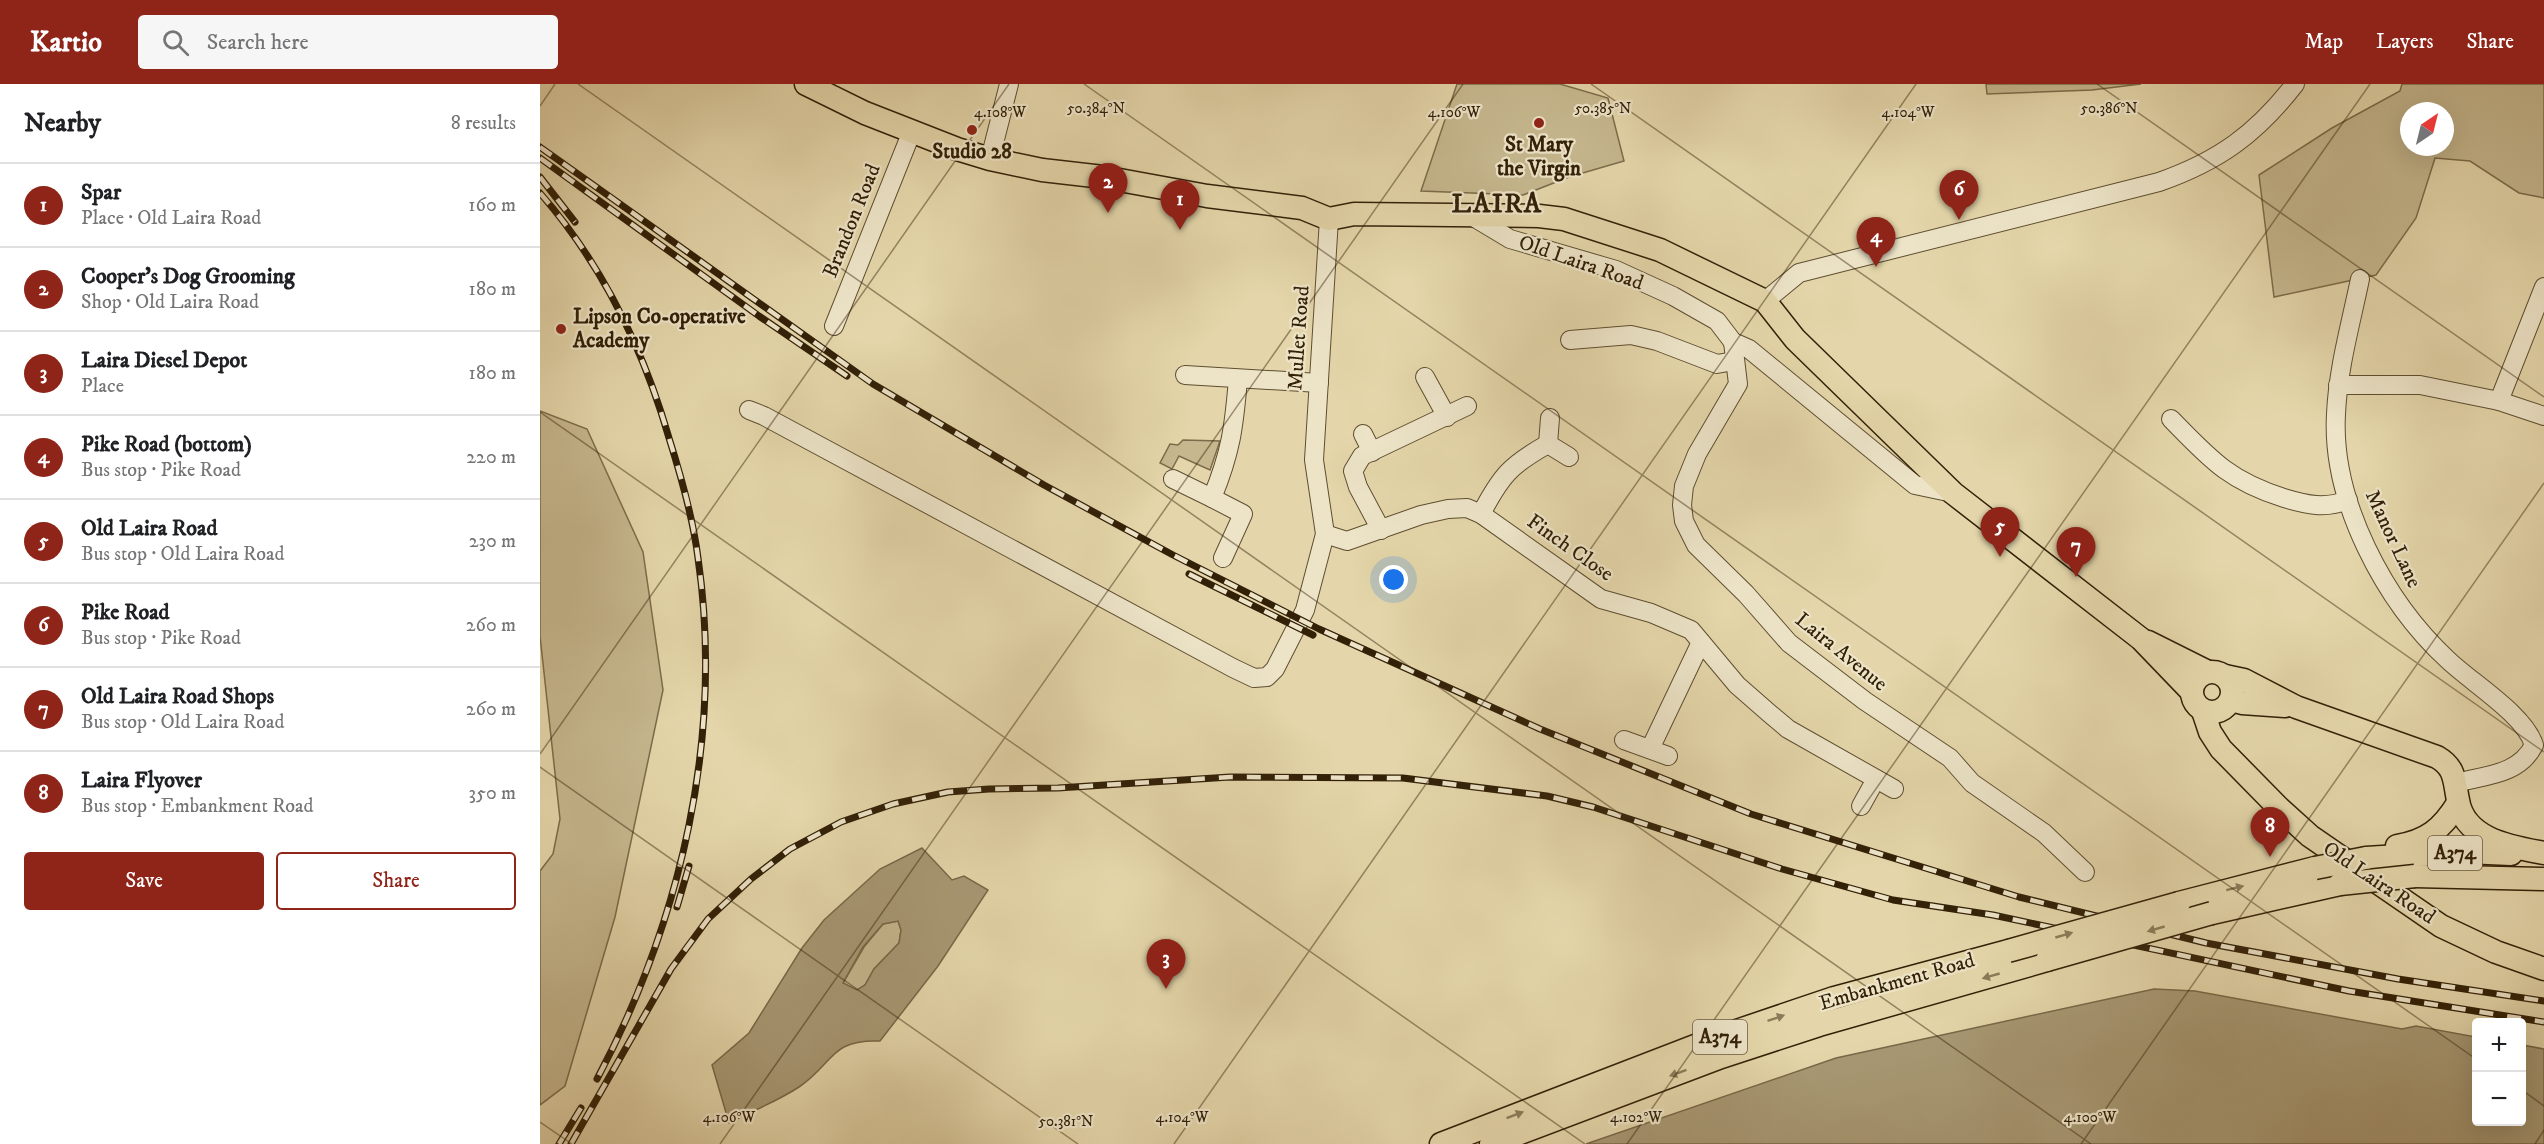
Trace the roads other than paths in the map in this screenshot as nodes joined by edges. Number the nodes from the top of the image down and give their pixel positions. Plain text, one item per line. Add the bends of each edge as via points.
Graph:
1 (806, 84) edge
2 (1009, 84) edge
3 (2295, 84) edge
4 (912, 131) junction
5 (990, 159) junction
6 (1470, 215) junction
7 (1329, 219) junction
8 (2360, 279) dead end
9 (2544, 286) edge
10 (1765, 301) junction
11 (834, 326) dead end
12 (1570, 340) dead end
13 (1733, 342) junction
14 (1734, 361) junction
15 (1185, 375) dead end
16 (1425, 377) dead end
17 (1238, 379) junction
18 (1318, 383) junction
19 (2338, 385) junction
20 (2499, 401) junction
21 (1467, 406) dead end
22 (749, 410) dead end
23 (2544, 416) edge
24 (1447, 417) junction
25 (1550, 418) dead end
26 (2171, 419) dead end
27 (1363, 434) dead end
28 (1548, 444) junction
29 (1372, 452) junction
30 (1569, 457) dead end
31 (1173, 479) dead end
32 (1953, 493) junction
33 (1212, 498) junction
34 (2348, 500) junction
35 (1481, 514) junction
36 (1381, 530) junction
37 (1325, 534) junction
38 (1224, 558) dead end
39 (2141, 639) junction
40 (1701, 642) junction
41 (2217, 674) junction
42 (2192, 691) junction
43 (2229, 703) junction
44 (2296, 707) junction
45 (2203, 711) junction
46 (1624, 740) dead end
47 (2539, 746) edge
48 (1650, 749) junction
49 (1668, 756) dead end
50 (2235, 765) junction
51 (1876, 779) junction
52 (1894, 789) dead end
53 (2457, 793) junction
54 (1861, 806) dead end
55 (2544, 854) edge
56 (2368, 857) junction
57 (2085, 872) dead end
58 (2544, 879) edge
59 (2544, 969) edge
60 (1440, 1144) edge
61 (1491, 1144) edge

1 - 4 main road
2 - 5 street
3 - 10 street via 2254,131 2196,169 2136,188 1799,273
4 - 5 main road
4 - 11 street, Brandon Road
5 - 7 main road via 1302,208
6 - 7 main road, Old Laira Road via 1354,214
6 - 10 main road, Old Laira Road via 1539,216 1596,228 1660,250
6 - 13 street, Old Laira Road via 1510,239 1616,270 1673,296 1717,321
7 - 18 street, Mullet Road
8 - 19 street, Manor Lane
9 - 20 street
10 - 32 main road, Old Laira Road via 1795,339
12 - 14 street via 1630,335 1667,344 1717,364
13 - 14 street, Laira Avenue
13 - 32 street, Old Laira Road via 1749,349 1915,485
14 - 57 street, Laira Avenue via 1738,384 1684,486 1684,520 1696,545 1789,643 1865,701 1950,758 1972,783 2044,833
15 - 17 street
16 - 24 street
17 - 18 street
17 - 33 street via 1234,435
18 - 37 street, Mullet Road via 1314,460
19 - 20 street via 2420,385
19 - 34 street, Manor Lane via 2338,452
20 - 23 street
21 - 24 street
22 - 37 street via 1254,678 1267,677 1275,669 1305,610
24 - 29 street
25 - 28 street
26 - 34 street via 2229,475 2253,489 2308,505 2331,507
27 - 29 street
28 - 30 street
28 - 35 street via 1504,474
29 - 36 street via 1362,456 1353,471
31 - 33 street
32 - 39 main road, Old Laira Road
33 - 38 street via 1243,514
34 - 47 street, Manor Lane via 2387,588 2414,626 2516,716
35 - 36 street, Finch Close via 1467,508 1448,509
35 - 40 street, Finch Close via 1601,599 1651,613 1691,630
36 - 37 street, Finch Close via 1347,541
39 - 41 main road, Old Laira Road
39 - 42 main road, Old Laira Road
40 - 48 street
40 - 51 street, Finch Close via 1737,685 1788,729
41 - 42 main road via 2196,679
41 - 43 main road via 2232,687
41 - 44 main road, Old Laira Road via 2244,680
42 - 45 main road via 2194,703
43 - 44 main road, Old Laira Road
43 - 45 main road via 2216,712
43 - 50 main road via 2225,725
44 - 53 main road, Old Laira Road via 2429,753 2449,766
45 - 50 main road, Old Laira Road via 2210,732
46 - 48 street
47 - 53 street, Manor Lane via 2516,768
48 - 49 street
50 - 59 main road, Old Laira Road via 2310,836 2441,926
51 - 52 street, Finch Close
51 - 54 street
53 - 55 main road, Old Laira Road via 2469,823 2487,838
53 - 56 main road via 2435,833 2416,843 2386,848
55 - 56 main road, A374 via 2466,852
60 -> 56 main road, Embankment Road / A374, bridge via 1727,1034 1834,998 2179,903
58 -> 61 main road, Embankment Road / A374, bridge via 2415,876 2340,884 2212,913 1819,1025

